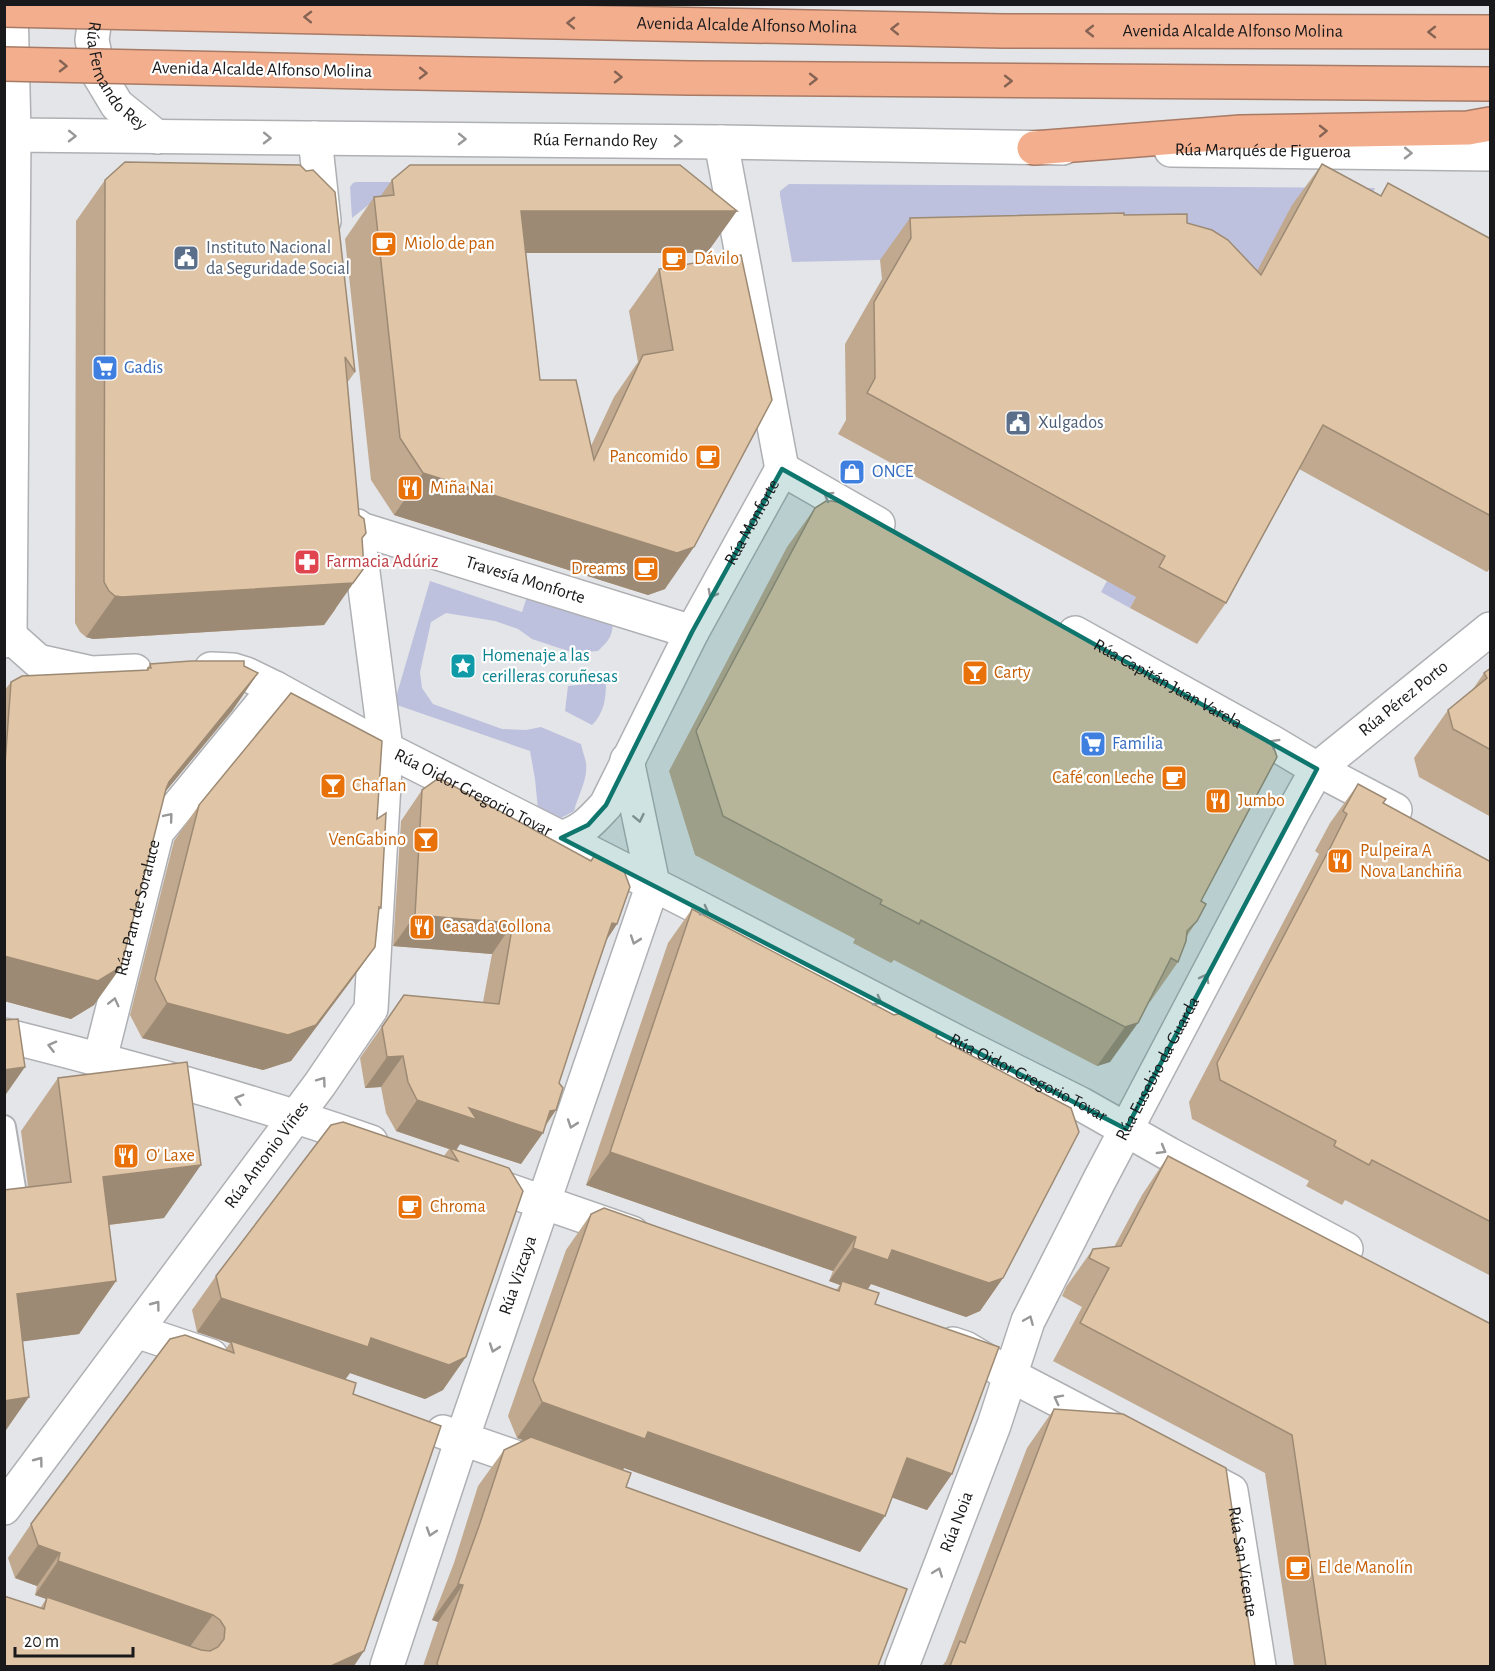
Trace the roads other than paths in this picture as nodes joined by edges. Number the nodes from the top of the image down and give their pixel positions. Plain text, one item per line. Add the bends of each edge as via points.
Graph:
1 (11, 4) edge
2 (97, 4) edge
3 (4, 10) edge
4 (1491, 32) edge
5 (4, 64) edge
6 (1491, 84) edge
7 (1483, 126) edge
8 (9, 135) edge
9 (157, 137) junction
10 (315, 138) junction
11 (722, 142) junction
12 (1034, 148) junction
13 (1491, 154) edge
14 (327, 247) edge
15 (782, 470) junction
16 (354, 493) edge
17 (357, 528) junction
18 (904, 539) edge
19 (1050, 620) edge
20 (1491, 629) edge
21 (692, 632) junction
22 (7, 639) edge
23 (276, 688) junction
24 (386, 749) junction
25 (627, 760) junction
26 (1317, 769) junction
27 (1419, 824) edge
28 (561, 838) junction
29 (653, 884) junction
30 (4, 1035) edge
31 (100, 1059) junction
32 (295, 1116) junction
33 (4, 1127) edge
34 (1126, 1129) junction
35 (393, 1150) edge
36 (447, 1169) edge
37 (14, 1188) edge
38 (543, 1202) junction
39 (655, 1241) edge
40 (1376, 1265) edge
41 (136, 1331) junction
42 (921, 1333) edge
43 (243, 1366) edge
44 (1010, 1375) junction
45 (412, 1422) edge
46 (462, 1439) junction
47 (1140, 1443) edge
48 (1170, 1459) edge
49 (570, 1477) edge
50 (4, 1508) edge
51 (387, 1666) edge
52 (902, 1666) edge
53 (1259, 1666) edge

1 - 8 street
2 - 9 street, Rúa Fernando Rey via 92,40 99,75 117,105
4 -> 3 highway, Avenida Alcalde Alfonso Molina, bridge via 1015,31
5 -> 6 highway, Avenida Alcalde Alfonso Molina, bridge via 702,78
12 -> 7 highway via 1241,132
8 -> 9 street, Rúa Fernando Rey
8 - 22 street
9 -> 10 street, Rúa Fernando Rey
10 -> 11 street, Rúa Fernando Rey
10 - 14 street
11 - 12 street, Rúa Fernando Rey
11 - 15 street, Rúa Monforte
12 -> 13 street, Rúa Marqués de Figueroa
18 -> 15 street
15 -> 21 street, Rúa Monforte
16 - 17 street, Rúa Antonio Viñes
17 - 21 street, Travesía Monforte
17 - 24 street, Rúa Antonio Viñes
26 -> 19 street, Rúa Capitán Juan Varela
20 - 26 street, Rúa Pérez Porto
21 - 25 street, Rúa Monforte
22 - 23 street, Rúa Oidor Gregorio Tovar via 38,661 92,673 220,668 246,674
23 - 24 street, Rúa Oidor Gregorio Tovar
31 -> 23 street, Rúa Pan de Soraluce via 157,832
24 - 28 street, Rúa Oidor Gregorio Tovar
32 -> 24 street, Rúa Antonio Viñes via 371,1009
25 - 28 street, Rúa Oidor Gregorio Tovar via 606,805 588,825
25 -> 29 street
26 - 27 street, Rúa Capitán Juan Varela
34 -> 26 street, Rúa Eusebio da Guarda
28 - 29 street, Rúa Oidor Gregorio Tovar
29 -> 34 street, Rúa Oidor Gregorio Tovar
29 -> 38 street, Rúa Vizcaya
31 -> 30 street
32 -> 31 street
32 - 35 street
41 -> 32 street, Rúa Antonio Viñes
33 - 37 lane
34 -> 40 street, Rúa Oidor Gregorio Tovar
44 -> 34 street, Rúa Eusebio da Guarda via 1028,1321
36 - 38 street
38 - 39 street
38 -> 46 street, Rúa Vizcaya
41 - 43 street
50 -> 41 street, Rúa Antonio Viñes
42 - 44 street via 965,1348
47 -> 44 street
52 -> 44 street, Rúa Noia via 911,1601 994,1425
45 - 46 street
46 - 49 street
46 -> 51 street, Rúa Vizcaya
48 - 53 street, Rúa San Vicente via 1231,1491

